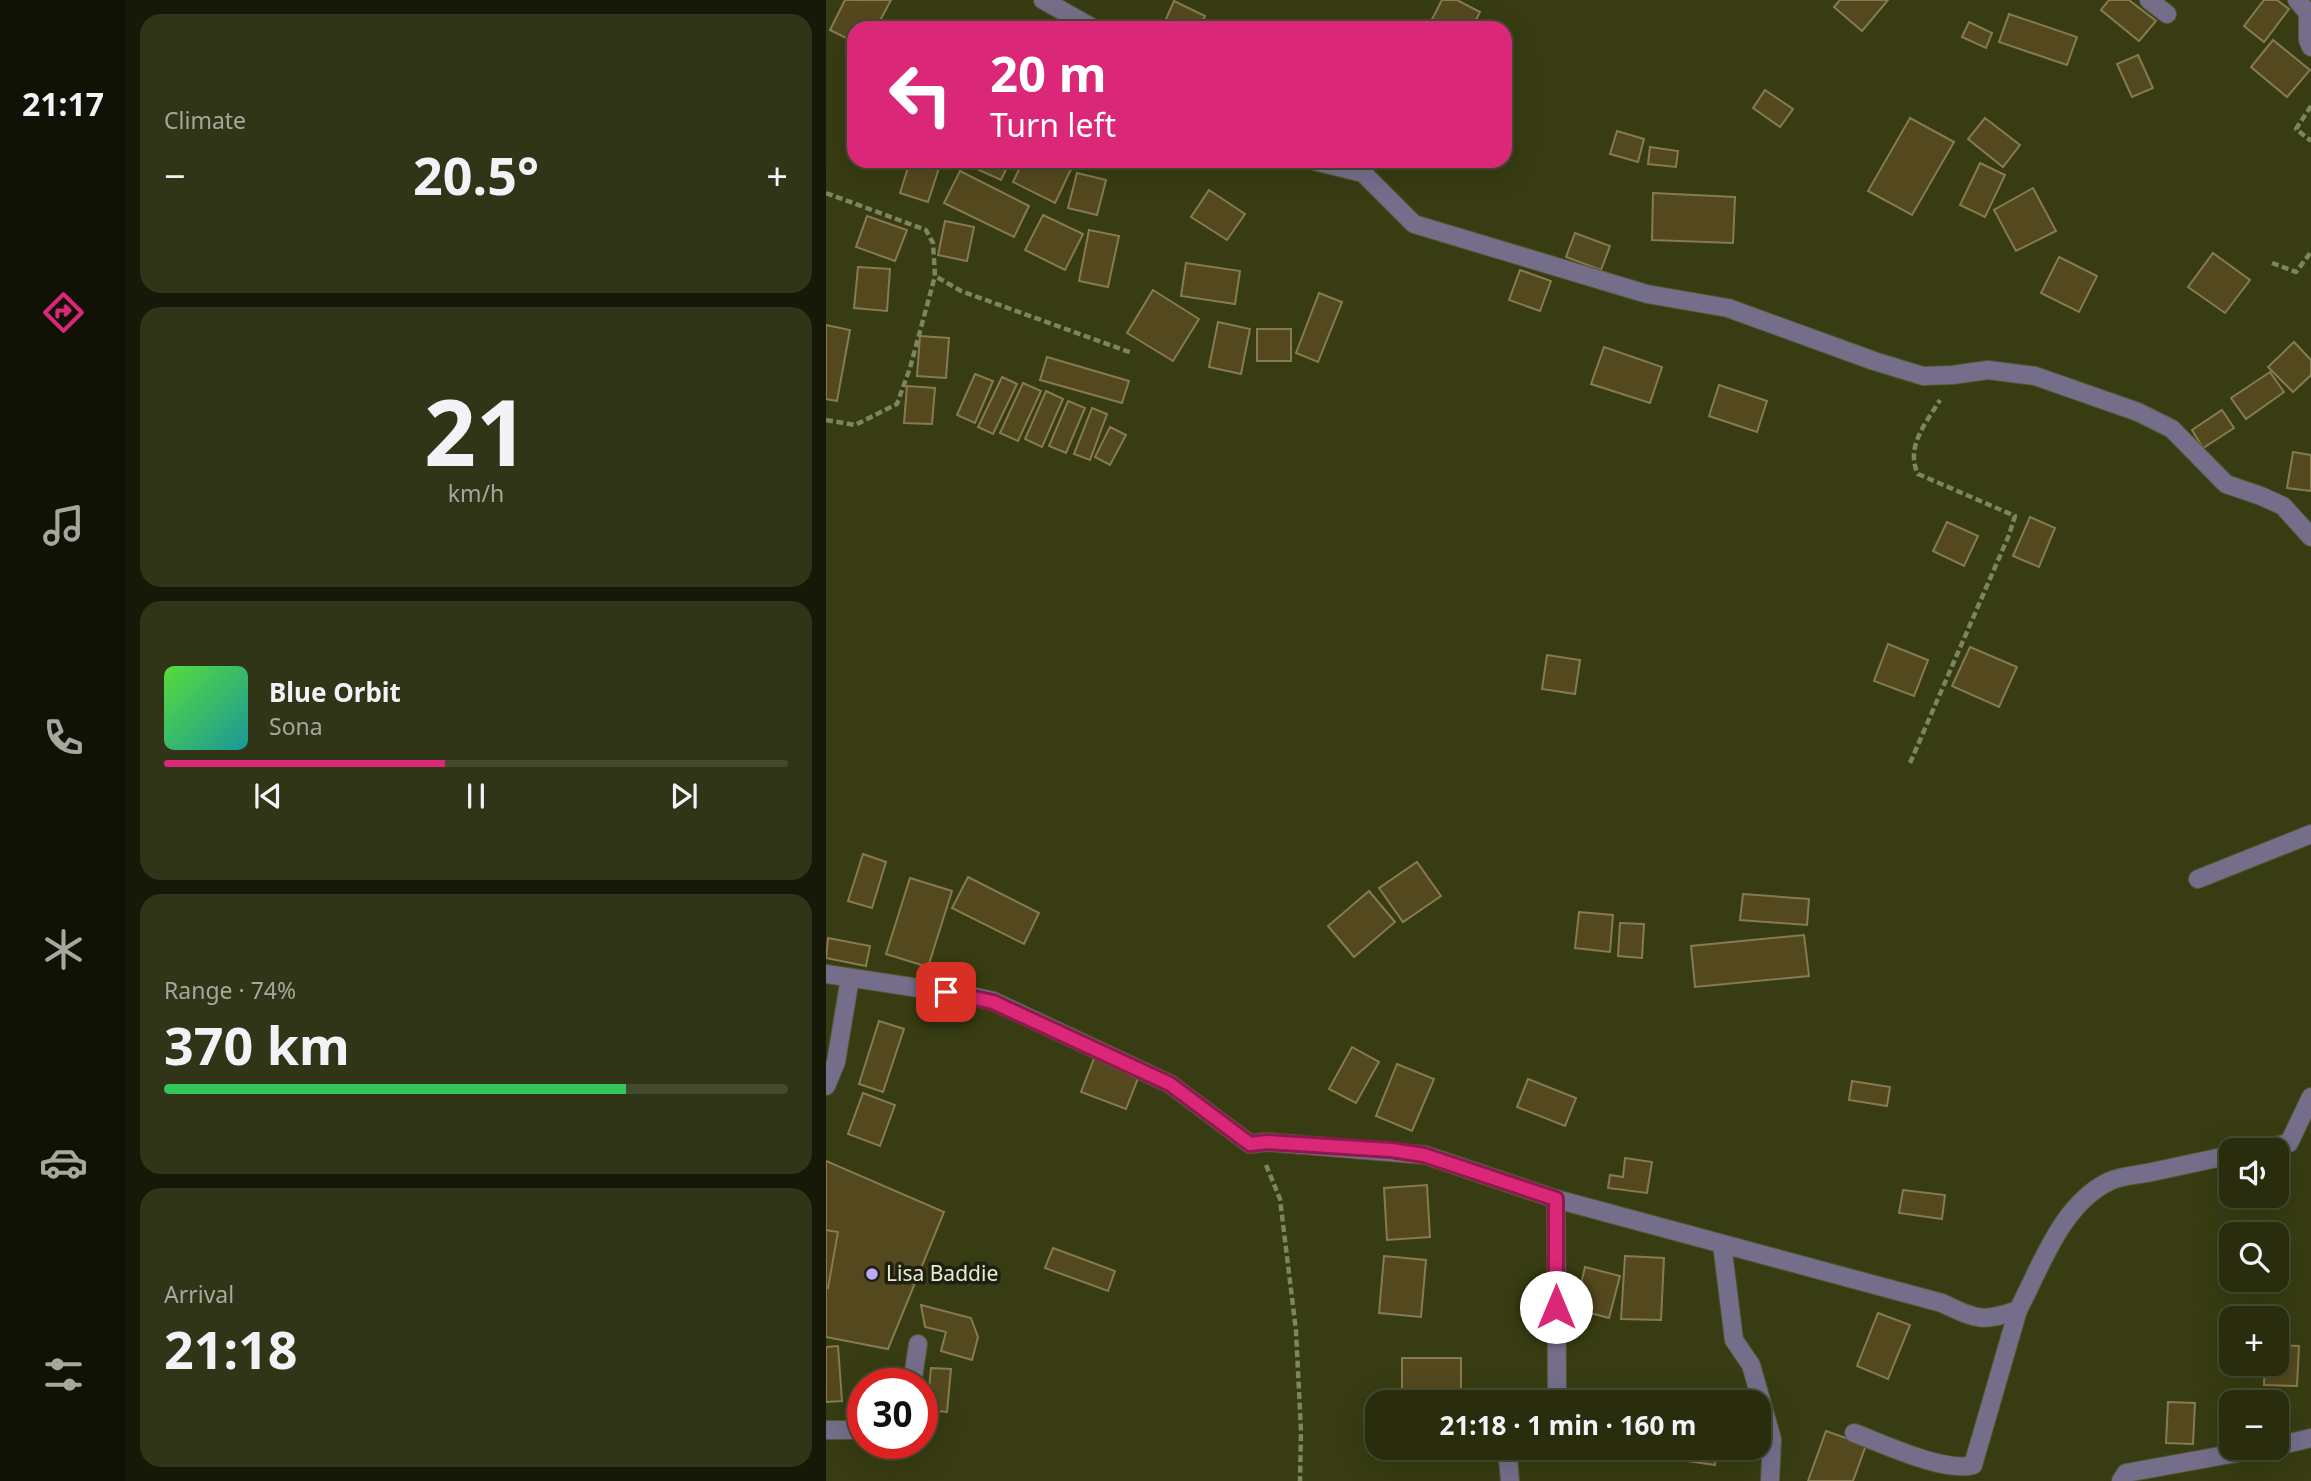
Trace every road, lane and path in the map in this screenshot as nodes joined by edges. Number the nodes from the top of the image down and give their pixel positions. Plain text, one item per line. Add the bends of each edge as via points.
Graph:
1 (1043, 0) edge
2 (2149, 0) edge
3 (2297, 0) edge
4 (2167, 15) dead end
5 (1080, 21) edge
6 (2311, 47) edge
7 (2311, 106) edge
8 (2311, 141) edge
9 (1343, 168) edge
10 (826, 193) edge
11 (2311, 252) edge
12 (2272, 263) dead end
13 (935, 276) junction
14 (1132, 353) dead end
15 (1944, 392) dead end
16 (826, 420) edge
17 (2311, 537) edge
18 (1910, 763) dead end
19 (2311, 834) edge
20 (2198, 879) dead end
21 (826, 974) edge
22 (850, 978) junction
23 (826, 1086) edge
24 (2311, 1097) edge
25 (2289, 1143) edge
26 (1256, 1145) junction
27 (2219, 1158) edge
28 (1556, 1199) junction
29 (1722, 1244) junction
30 (2018, 1310) junction
31 (918, 1344) dead end
32 (914, 1368) edge
33 (1557, 1390) edge
34 (826, 1430) edge
35 (847, 1430) edge
36 (1854, 1433) dead end
37 (2311, 1438) edge
38 (2289, 1443) edge
39 (2219, 1456) edge
40 (1508, 1460) edge
41 (1300, 1481) edge
42 (1510, 1481) edge
43 (1770, 1481) edge
44 (2121, 1481) edge

1 - 5 street
2 - 4 street
3 - 6 street via 2308,13
7 - 8 path via 2296,129
9 - 17 street via 1363,173 1414,224 1647,295 1728,308 1923,376 1988,369 2035,376 2138,412 2172,429 2226,484 2283,506
10 - 13 path via 926,230 933,243
11 - 12 path via 2296,272
13 - 14 path via 961,291
13 - 16 path via 897,404 855,425
15 - 18 path via 1917,438 1912,462 1918,474 2015,516
19 - 20 street
21 - 22 street
22 - 23 street via 836,1062
22 - 26 street via 993,1002 1170,1084
24 - 25 street
26 - 28 street via 1267,1142 1424,1155
26 - 41 path via 1282,1211 1296,1331
27 - 30 street via 2110,1181 2064,1223
28 - 29 street
28 - 33 street
29 - 30 street via 1942,1303 1975,1318 1993,1319
29 - 43 street via 1734,1340 1751,1365 1772,1439
30 - 36 street via 1973,1465 1943,1465
31 - 32 street
34 - 35 street
37 - 38 street
39 - 44 street via 2126,1473
40 - 42 street

